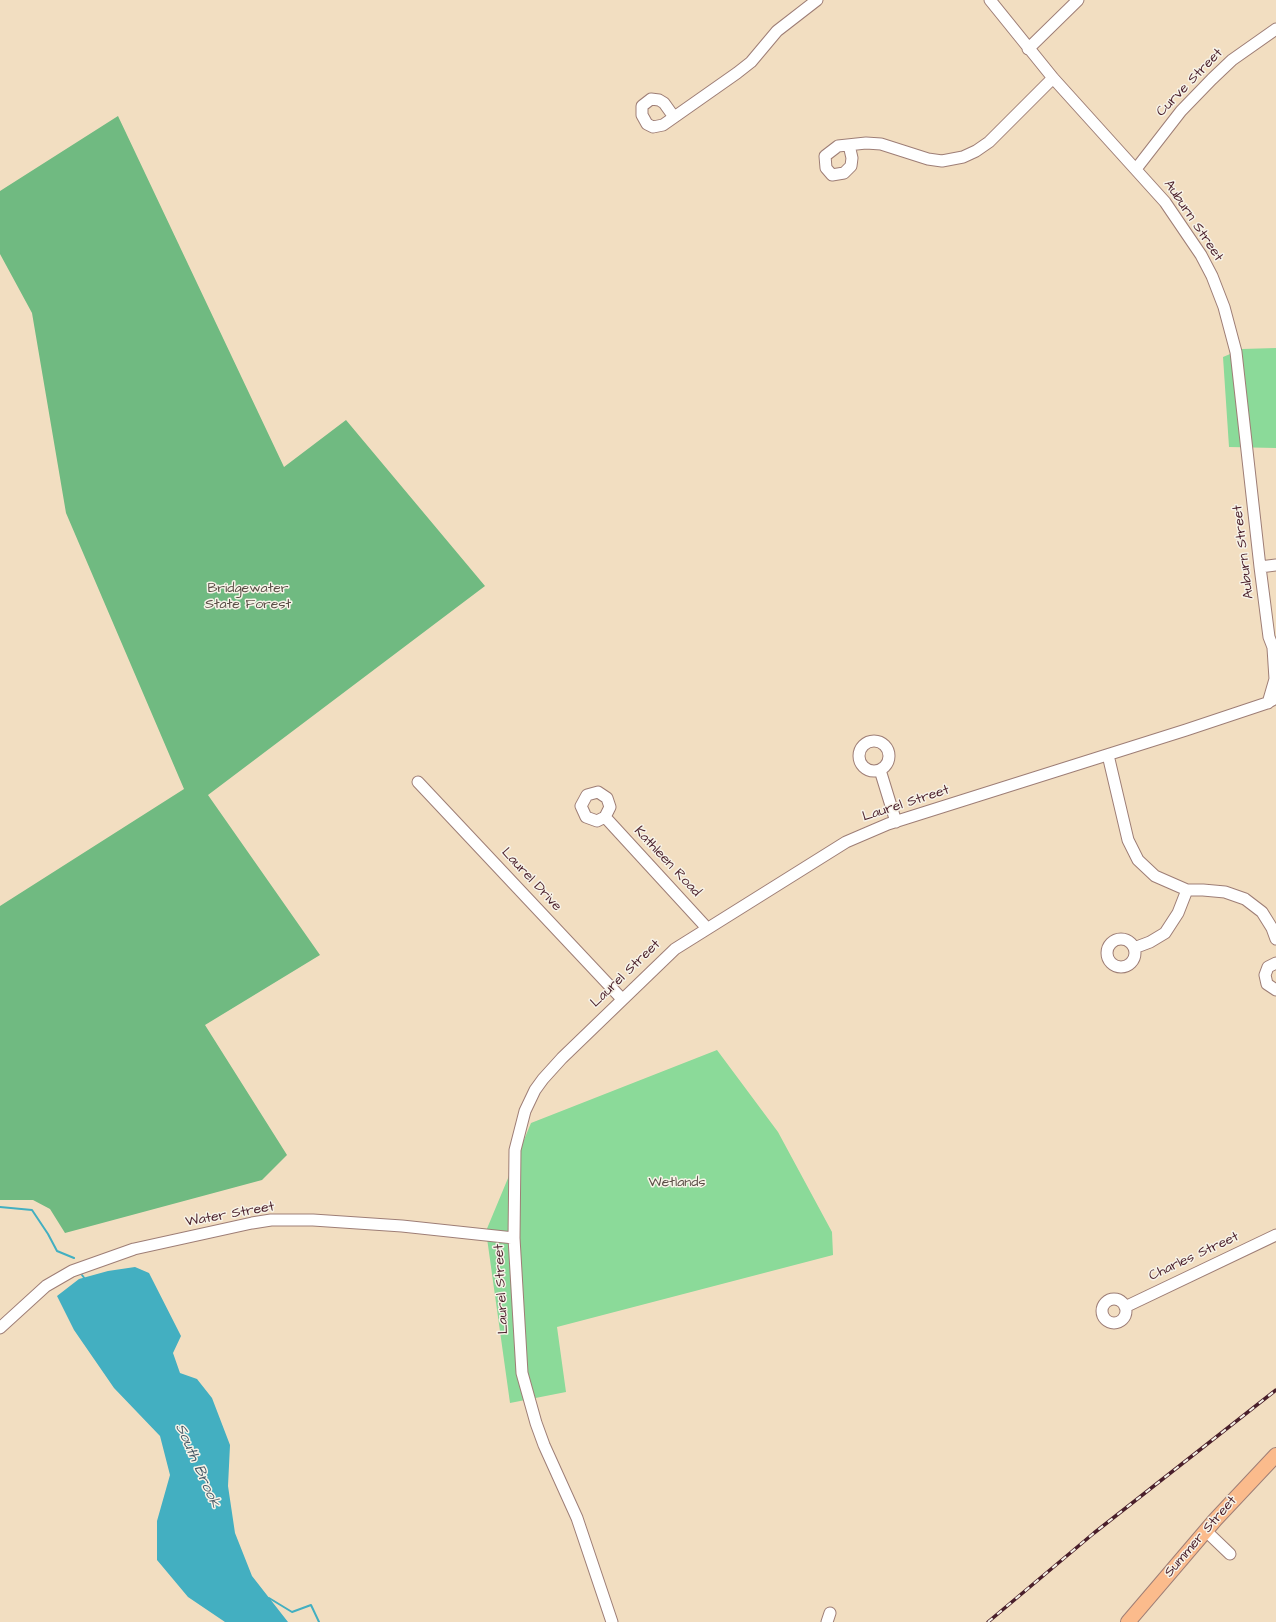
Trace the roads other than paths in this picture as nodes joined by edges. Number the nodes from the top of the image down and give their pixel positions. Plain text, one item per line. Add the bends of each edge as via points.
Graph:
1 (816, 0) edge
2 (990, 0) edge
3 (1078, 0) edge
4 (1276, 29) edge
5 (1028, 49) junction
6 (1053, 78) junction
7 (674, 117) dead end
8 (849, 145) dead end
9 (1136, 169) junction
10 (1276, 565) edge
11 (1260, 567) junction
12 (1274, 650) edge
13 (1273, 701) edge
14 (1108, 755) junction
15 (880, 770) dead end
16 (418, 782) dead end
17 (605, 817) dead end
18 (896, 822) junction
19 (1186, 890) junction
20 (706, 927) junction
21 (1276, 939) edge
22 (1134, 948) dead end
23 (1276, 963) edge
24 (1276, 990) edge
25 (622, 999) junction
26 (1276, 1235) edge
27 (514, 1238) junction
28 (1125, 1307) dead end
29 (0, 1328) edge
30 (1276, 1455) edge
31 (1206, 1531) junction
32 (1230, 1554) dead end
33 (612, 1622) edge
34 (1128, 1622) edge

1 - 7 street via 777,31 751,62
2 - 5 street, Auburn Street
3 - 5 street
4 - 9 street, Curve Street via 1238,56 1212,79 1181,111
5 - 6 street, Auburn Street
6 - 8 street via 989,142 964,157 935,160 889,146 866,143
6 - 9 street, Auburn Street
9 - 11 street, Auburn Street via 1171,211 1202,255 1225,311 1234,340 1239,376
10 - 11 street
11 - 12 street, Auburn Street via 1269,637
12 - 13 street, Laurel Street
13 - 14 street, Laurel Street
14 - 18 street, Laurel Street
14 - 19 street via 1128,840 1138,860 1155,876
15 - 18 street
16 - 25 street, Laurel Drive
17 - 20 street, Kathleen Road
18 - 20 street, Laurel Street via 841,844
19 - 21 street via 1225,892 1245,899 1262,912
19 - 22 street via 1178,913 1165,933
20 - 25 street, Laurel Street via 675,949
23 - 24 street via 1268,967 1265,975 1267,984
25 - 27 street, Laurel Street via 562,1058 530,1101 521,1122 515,1150
26 - 28 street, Charles Street
27 - 29 street, Water Street via 402,1226 313,1220 262,1221 134,1249 72,1270 50,1283
27 - 33 street, Laurel Street via 520,1350 526,1394 544,1445 577,1518
30 - 31 main road, Summer Street
31 - 32 street
31 - 34 main road, Summer Street

